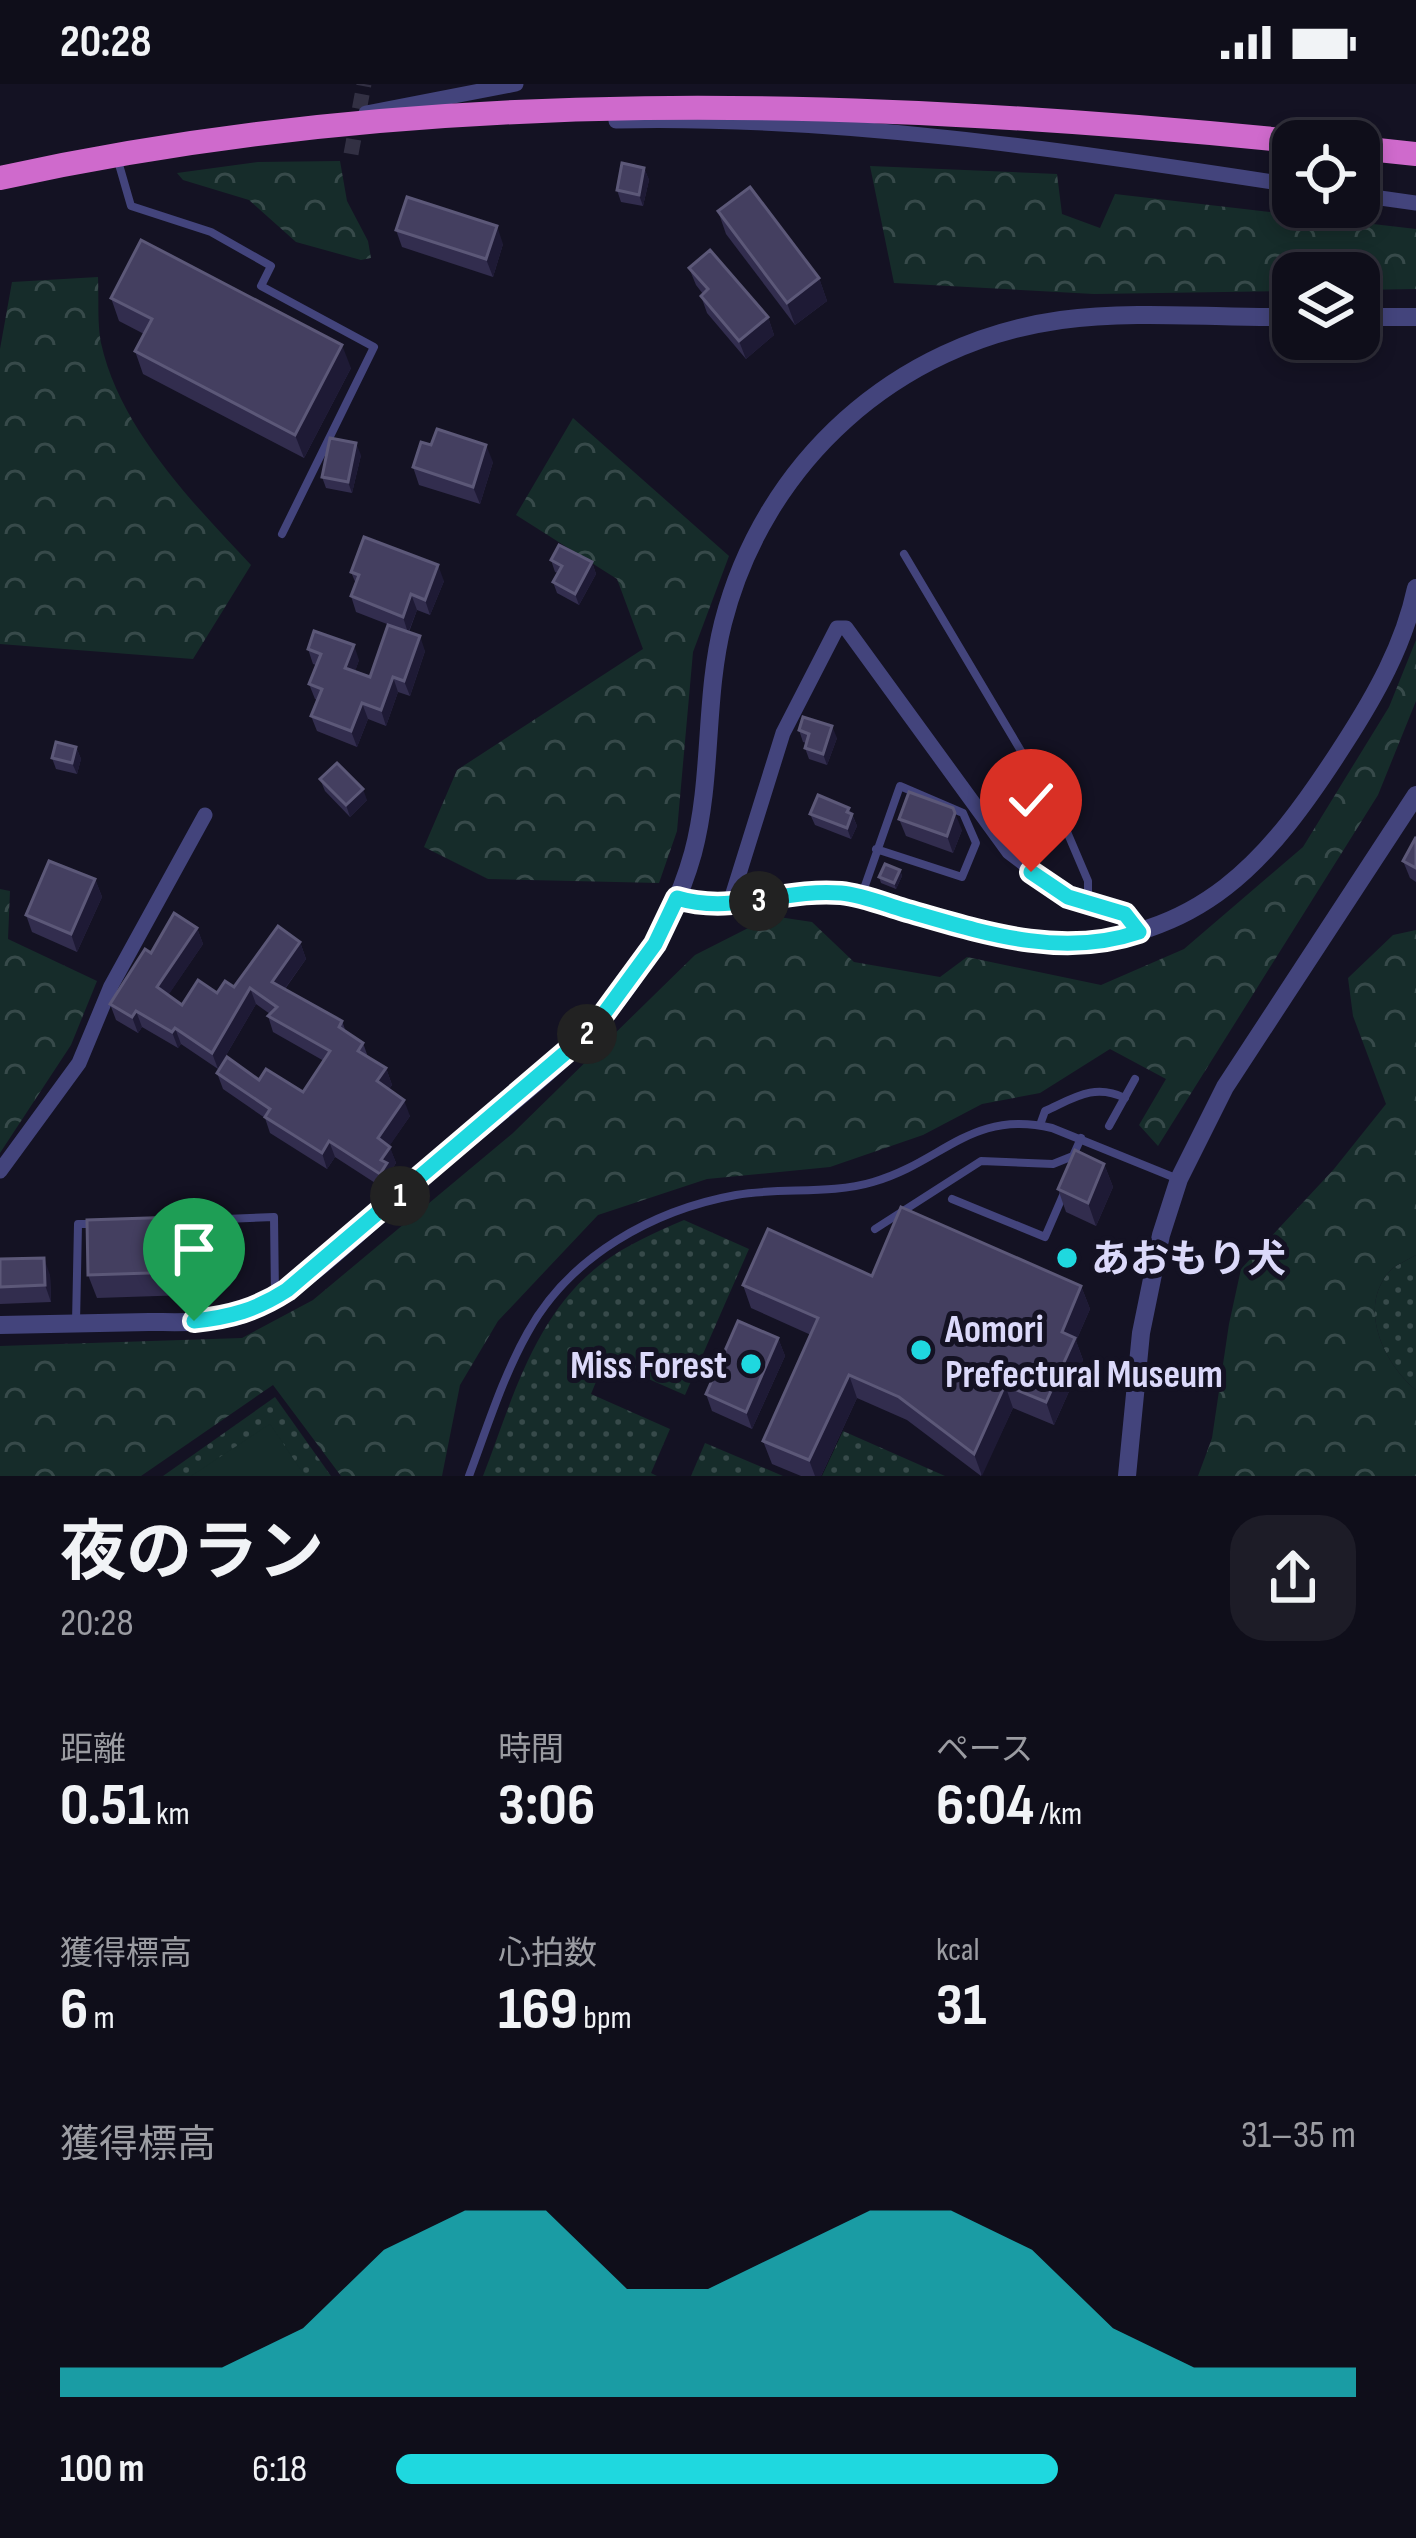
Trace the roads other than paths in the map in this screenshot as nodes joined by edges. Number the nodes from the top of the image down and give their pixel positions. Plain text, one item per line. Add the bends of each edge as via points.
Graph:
1 (516, 84) edge
2 (358, 122) junction
3 (311, 126) junction
4 (1272, 139) edge
5 (1380, 150) edge
6 (116, 154) junction
7 (1416, 154) edge
8 (0, 178) edge
9 (1272, 182) edge
10 (1380, 198) edge
11 (1416, 203) edge
12 (1272, 317) edge
13 (1380, 317) edge
14 (1416, 317) edge
15 (282, 535) dead end
16 (904, 554) dead end
17 (1416, 588) edge
18 (1416, 795) edge
19 (205, 815) dead end
20 (876, 849) junction
21 (677, 898) junction
22 (861, 898) junction
23 (1088, 903) junction
24 (729, 906) junction
25 (1139, 932) junction
26 (1135, 1079) dead end
27 (1125, 1098) junction
28 (1040, 1125) junction
29 (1109, 1126) dead end
30 (1081, 1138) junction
31 (1073, 1156) junction
32 (0, 1171) edge
33 (1179, 1179) junction
34 (952, 1198) dead end
35 (187, 1220) edge
36 (100, 1224) edge
37 (875, 1229) dead end
38 (275, 1298) junction
39 (76, 1323) junction
40 (0, 1324) edge
41 (469, 1476) edge
42 (1127, 1476) edge

1 - 3 street
2 - 3 highway
2 - 4 highway via 595,107 851,108
2 - 9 street via 670,120 929,134
3 - 6 highway
5 - 7 highway
6 - 8 highway
6 - 15 lane via 131,206 211,232 271,266 261,286 374,347
10 - 11 street
12 - 21 street via 1064,320 998,333 936,357 819,444 757,531 724,620 703,802
13 - 14 street
16 - 23 lane via 1062,820 1088,881
17 - 25 street via 1370,701 1262,858 1217,896
18 - 33 street via 1225,1088
19 - 32 street via 111,986 79,1063
20 - 20 lane via 900,786 963,813 976,843 962,877
20 - 22 lane
21 - 24 street
21 - 38 street via 655,944 592,1030
22 - 24 street via 803,893
22 - 25 street via 1048,944
23 - 24 street via 1009,852 854,634 837,628 783,733
23 - 25 street via 1125,914
26 - 27 lane
27 - 28 lane via 1094,1090 1045,1111
27 - 29 lane
28 - 30 lane
28 - 41 lane via 970,1132 920,1164 867,1184 736,1195 636,1229 572,1274 546,1304
30 - 31 lane
30 - 33 lane
31 - 34 lane via 1045,1238
31 - 37 lane via 1052,1164 981,1161
33 - 42 street via 1151,1274
35 - 38 lane via 274,1217
36 - 39 lane via 78,1224
38 - 39 street via 235,1317
39 - 40 street

